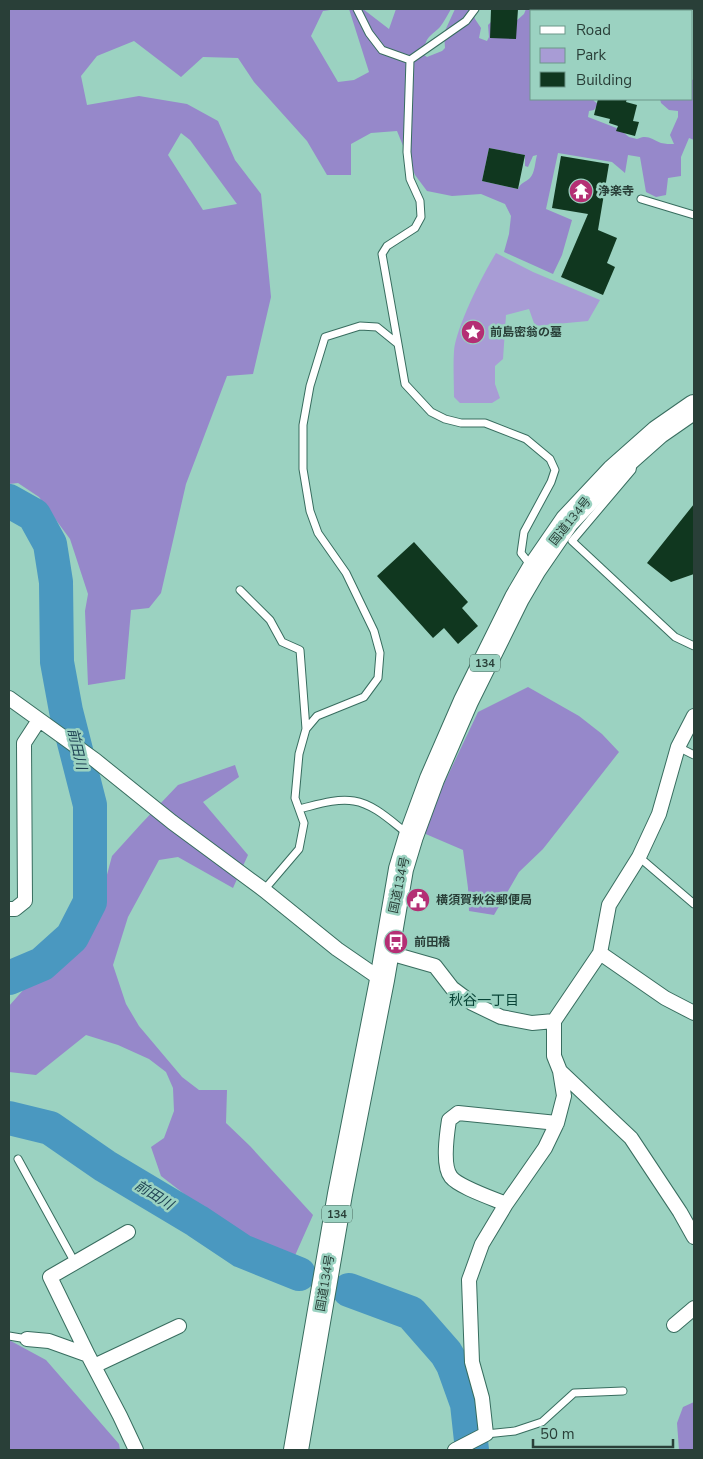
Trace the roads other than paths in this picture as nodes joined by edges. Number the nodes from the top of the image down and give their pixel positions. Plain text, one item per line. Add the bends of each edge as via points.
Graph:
1 (356, 9) edge
2 (475, 9) edge
3 (410, 60) junction
4 (641, 199) dead end
5 (694, 215) edge
6 (398, 344) junction
7 (694, 407) edge
8 (635, 453) junction
9 (534, 569) junction
10 (240, 590) dead end
11 (694, 646) edge
12 (9, 698) edge
13 (694, 716) edge
14 (39, 720) junction
15 (306, 729) junction
16 (678, 747) junction
17 (694, 755) edge
18 (299, 809) junction
19 (410, 836) junction
20 (639, 856) junction
21 (264, 890) junction
22 (694, 904) edge
23 (9, 909) edge
24 (386, 952) junction
25 (600, 953) junction
26 (382, 980) junction
27 (694, 1013) edge
28 (554, 1021) junction
29 (560, 1072) junction
30 (557, 1123) junction
31 (18, 1159) dead end
32 (506, 1204) junction
33 (128, 1232) dead end
34 (694, 1237) edge
35 (74, 1262) junction
36 (694, 1308) edge
37 (674, 1325) dead end
38 (179, 1326) dead end
39 (9, 1336) edge
40 (27, 1339) joint
41 (91, 1360) junction
42 (623, 1391) dead end
43 (486, 1434) junction
44 (136, 1450) edge
45 (296, 1450) edge
46 (456, 1450) edge

1 - 3 lane via 382,50
2 - 3 lane via 466,21
3 - 6 lane via 408,152 410,179 420,201 421,217 415,228 387,246 382,254
4 - 5 lane
6 - 9 lane via 405,384 431,412 461,423 485,424 526,439 550,458 555,470 551,482 524,532 521,553
6 - 15 lane via 377,327 360,326 325,337 310,386 303,433 303,469 310,511 318,533 346,574 374,631 380,654 378,678 364,698 317,716
7 - 8 highway, 国道134号 / 134
8 - 9 highway, 国道134号 / 134 via 567,521
8 - 11 lane via 632,470 572,541 675,637
9 - 19 highway, 国道134号 / 134 via 466,701
10 - 15 lane via 270,620 282,642 300,650
12 - 14 street
13 - 16 street
14 - 21 street
14 - 23 street via 24,742 24,901 15,909
15 - 18 lane via 299,754 295,798
16 - 17 lane
16 - 20 street via 659,814
18 - 19 lane via 334,801 354,801 374,808
18 - 21 lane via 304,823 299,849
19 - 24 highway, 国道134号 / 134
20 - 22 lane
20 - 25 street via 609,905
21 - 26 street via 336,950
24 - 26 highway, 国道134号 / 134
24 - 28 street via 435,966 452,988 472,1003 501,1017 532,1024
25 - 27 street via 665,998
25 - 28 street
26 - 45 highway, 国道134号 / 134 via 340,1194
28 - 29 street via 554,1056
29 - 30 street via 564,1096
29 - 34 street via 630,1138
30 - 32 street via 545,1148
30 - 32 street via 458,1113 449,1120 446,1137 449,1175 456,1182
31 - 35 lane
32 - 43 street via 482,1244 469,1280 472,1362 482,1398
33 - 35 street
35 - 41 street via 50,1277
36 - 37 street
38 - 41 street
39 - 40 lane
40 - 41 street via 49,1341
41 - 44 street
42 - 43 lane via 574,1393 542,1422 515,1431
43 - 46 street

